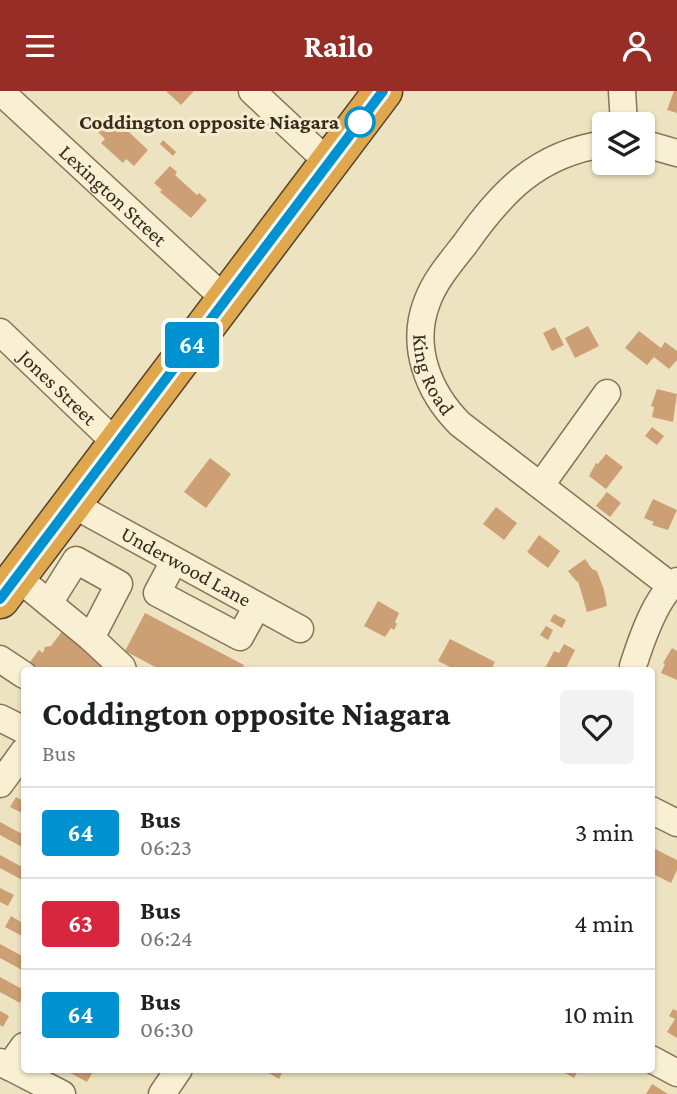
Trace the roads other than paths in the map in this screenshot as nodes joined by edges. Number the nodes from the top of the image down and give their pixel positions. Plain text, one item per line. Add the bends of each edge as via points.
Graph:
1 (0, 91) edge
2 (252, 91) edge
3 (383, 91) edge
4 (622, 91) edge
5 (623, 112) edge
6 (592, 147) edge
7 (655, 147) edge
8 (677, 153) edge
9 (329, 163) junction
10 (226, 300) junction
11 (0, 332) edge
12 (607, 393) dead end
13 (117, 445) junction
14 (541, 485) junction
15 (72, 504) junction
16 (174, 561) junction
17 (674, 583) edge
18 (8, 588) edge
19 (49, 603) junction
20 (257, 606) junction
21 (300, 629) dead end
22 (91, 638) junction
23 (0, 659) edge
24 (633, 666) dead end
25 (122, 667) edge
26 (21, 673) edge
27 (0, 718) edge
28 (21, 728) edge
29 (21, 755) edge
30 (0, 784) edge
31 (655, 812) edge
32 (677, 823) edge
33 (21, 1049) edge
34 (655, 1061) edge
35 (4, 1065) edge
36 (176, 1073) edge
37 (677, 1073) edge
38 (62, 1094) edge
39 (162, 1094) edge

1 - 10 street, Lexington Street
2 - 9 street
3 - 9 highway
4 - 5 street
6 - 14 street, King Road via 561,154 512,187 435,284 422,316 422,358 445,409
7 - 8 street
9 - 10 highway
10 - 13 highway
11 - 13 street, Jones Street
12 - 14 street
13 - 15 highway
14 - 17 street, King Road
15 - 16 street, Underwood Lane
15 - 18 highway
16 - 20 street, Underwood Lane
16 - 20 street via 157,593 240,637
17 - 24 street via 645,632
18 - 19 street
19 - 22 street
19 - 22 street via 76,560 119,584
20 - 21 street, Underwood Lane
22 - 25 street
23 - 26 street
27 - 28 street
29 - 30 street
31 - 32 street
33 - 35 street
34 - 37 street
35 - 38 street
36 - 39 street

